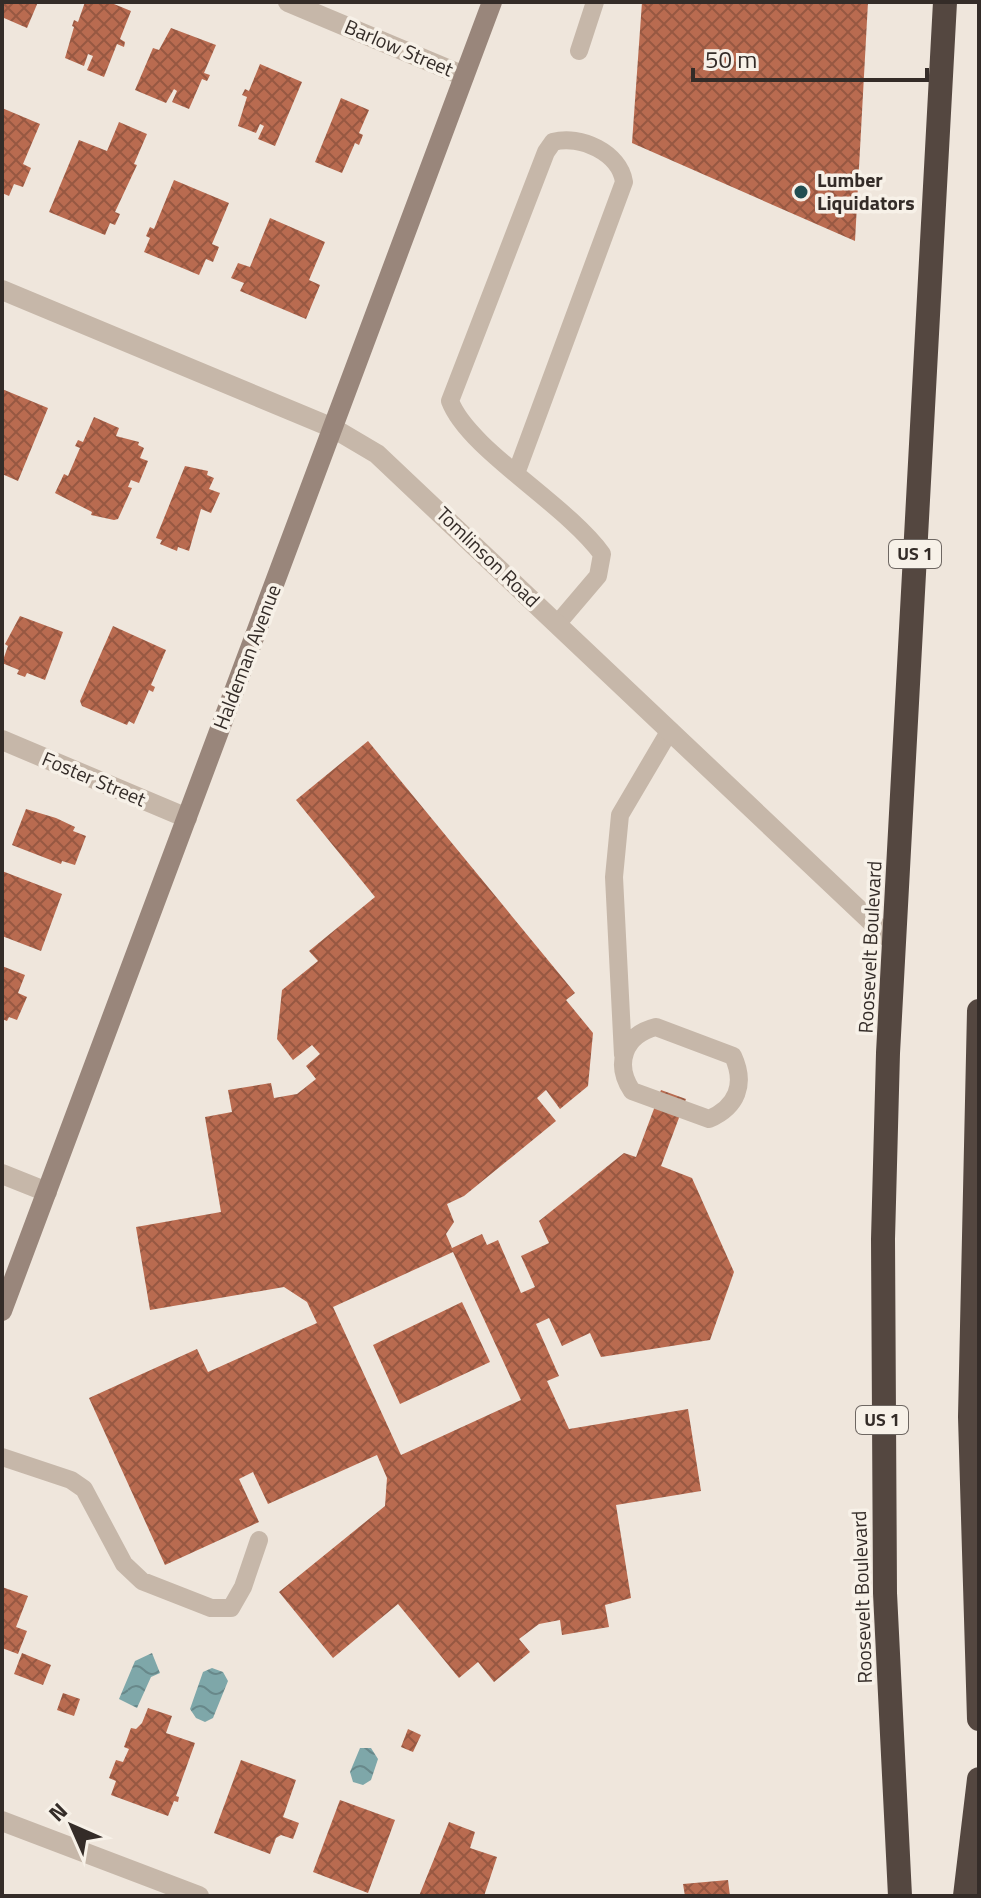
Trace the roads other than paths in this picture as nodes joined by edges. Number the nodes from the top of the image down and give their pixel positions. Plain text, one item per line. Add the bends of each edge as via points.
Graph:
1 (288, 2) edge
2 (492, 2) edge
3 (595, 2) edge
4 (945, 2) edge
5 (579, 51) dead end
6 (464, 76) junction
7 (2, 290) edge
8 (333, 428) junction
9 (517, 471) junction
10 (558, 623) junction
11 (670, 730) junction
12 (2, 740) edge
13 (187, 818) junction
14 (894, 943) junction
15 (979, 1011) edge
16 (623, 1055) junction
17 (2, 1174) edge
18 (47, 1192) junction
19 (2, 1311) edge
20 (2, 1457) edge
21 (259, 1540) dead end
22 (979, 1719) edge
23 (979, 1779) edge
24 (2, 1821) edge
25 (199, 1896) edge
26 (900, 1896) edge
27 (965, 1896) edge

1 - 6 street, Barlow Street
2 - 6 main road, Haldeman Avenue
3 - 5 lane
4 - 14 highway, Roosevelt Boulevard / US 1
6 - 8 main road, Haldeman Avenue
7 - 8 street, Tomlinson Road
8 - 10 street, Tomlinson Road via 389,463
8 - 13 main road, Haldeman Avenue
9 - 9 lane via 624,182 622,168 609,155 568,138 553,142 546,152 450,401 464,426
9 - 10 lane via 585,530 602,554 598,576
10 - 11 street, Tomlinson Road
11 - 14 street, Tomlinson Road
11 - 16 lane via 620,815 614,877
12 - 13 street, Foster Street
13 - 18 main road, Haldeman Avenue
14 - 26 highway, Roosevelt Boulevard / US 1 via 882,1418
15 - 22 highway via 970,1417
16 - 16 lane via 622,1069 632,1091 709,1119 731,1105 737,1094 740,1081 733,1056 656,1027 634,1036
17 - 18 street
18 - 19 main road, Haldeman Avenue
20 - 21 lane via 84,1489 124,1564 142,1581 211,1608 231,1608
23 - 27 highway
24 - 25 street

